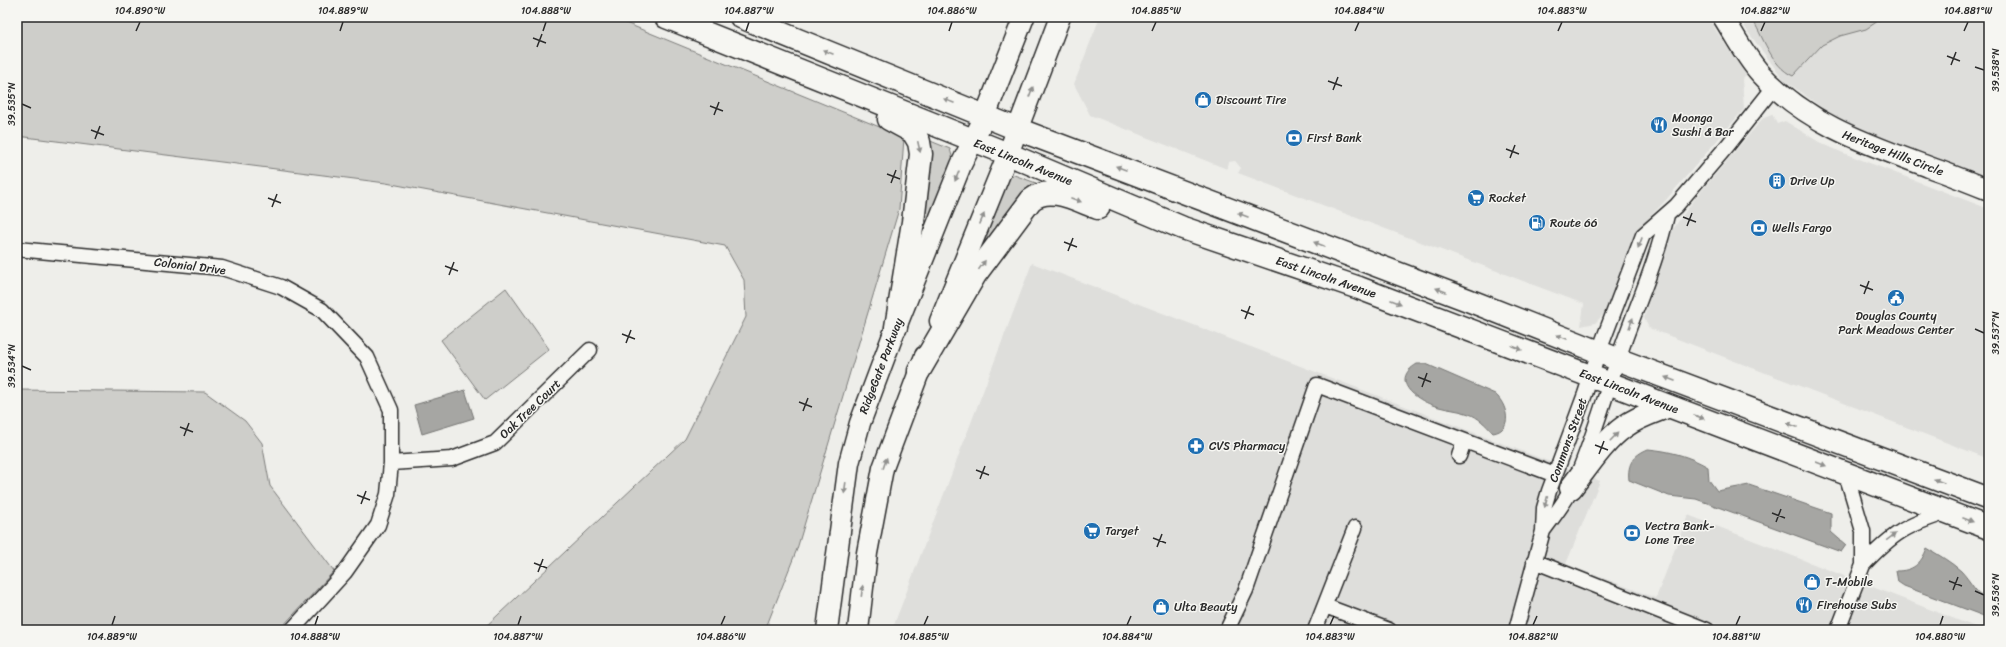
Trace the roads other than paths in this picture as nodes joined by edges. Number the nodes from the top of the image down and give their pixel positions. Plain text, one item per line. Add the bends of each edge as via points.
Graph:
1 (666, 17) edge
2 (740, 17) edge
3 (1024, 17) edge
4 (1060, 17) edge
5 (1723, 17) edge
6 (705, 32) junction
7 (1774, 87) junction
8 (985, 116) junction
9 (1017, 129) junction
10 (973, 141) junction
11 (1008, 154) junction
12 (1989, 190) edge
13 (1667, 216) junction
14 (1183, 228) junction
15 (17, 249) edge
16 (896, 327) junction
17 (590, 350) dead end
18 (1608, 355) junction
19 (919, 371) junction
20 (1601, 380) junction
21 (1669, 406) junction
22 (1464, 441) junction
23 (1459, 456) dead end
24 (391, 464) junction
25 (1846, 474) junction
26 (1554, 475) junction
27 (1571, 488) junction
28 (1989, 499) edge
29 (1948, 512) junction
30 (1355, 528) dead end
31 (1989, 528) edge
32 (1543, 531) junction
33 (1534, 561) junction
34 (1863, 565) junction
35 (1325, 606) junction
36 (292, 630) edge
37 (827, 630) edge
38 (858, 630) edge
39 (1227, 630) edge
40 (1316, 630) edge
41 (1389, 630) edge
42 (1516, 630) edge
43 (1707, 630) edge
44 (1838, 630) edge

1 - 6 main road, East Lincoln Avenue
8 -> 2 main road
3 - 8 main road, RidgeGate Parkway
9 -> 4 main road
5 - 7 main road, Heritage Hills Circle via 1744,51
6 - 10 main road, East Lincoln Avenue
6 -> 16 main road via 732,56 901,124 917,137 921,154
7 - 12 main road, Heritage Hills Circle via 1818,120 1839,132
7 - 13 street via 1728,146
8 - 9 main road
8 - 10 main road, RidgeGate Parkway
9 - 11 main road
18 -> 9 main road
10 - 11 main road, East Lincoln Avenue
10 -> 16 main road, RidgeGate Parkway
11 - 14 main road, East Lincoln Avenue
19 -> 11 main road
18 -> 13 street via 1661,241
13 -> 18 street via 1643,235
19 -> 14 main road via 975,275 1027,203 1036,195 1059,194 1162,233
14 -> 20 main road, East Lincoln Avenue via 1359,288
15 - 24 street, Colonial Drive via 222,268 281,287 322,310 367,357 391,410
16 -> 37 main road, RidgeGate Parkway via 860,423 849,463
17 - 24 street, Oak Tree Court via 495,443 452,459
18 - 20 street, Commons Street
18 - 20 street, Commons Street
28 -> 18 main road
38 -> 19 main road via 867,553 883,468
20 - 21 main road, East Lincoln Avenue
20 - 26 street, Commons Street
20 - 27 street, Commons Street via 1597,425
21 -> 25 main road, East Lincoln Avenue
27 -> 21 main road via 1623,427
22 - 23 street
22 - 26 street
22 - 39 street via 1317,385 1246,590
24 - 36 street, Colonial Drive via 388,494 378,525 345,572
25 - 29 main road, East Lincoln Avenue
25 - 34 street via 1863,532
26 -> 32 street, Commons Street via 1544,508
27 - 32 street, Commons Street
29 -> 31 main road, East Lincoln Avenue
34 -> 29 street via 1884,542 1900,531
30 - 35 street
32 - 33 street, Commons Street
33 - 42 street, Commons Street
33 - 43 street
34 - 44 street
35 - 40 street
35 - 41 street

